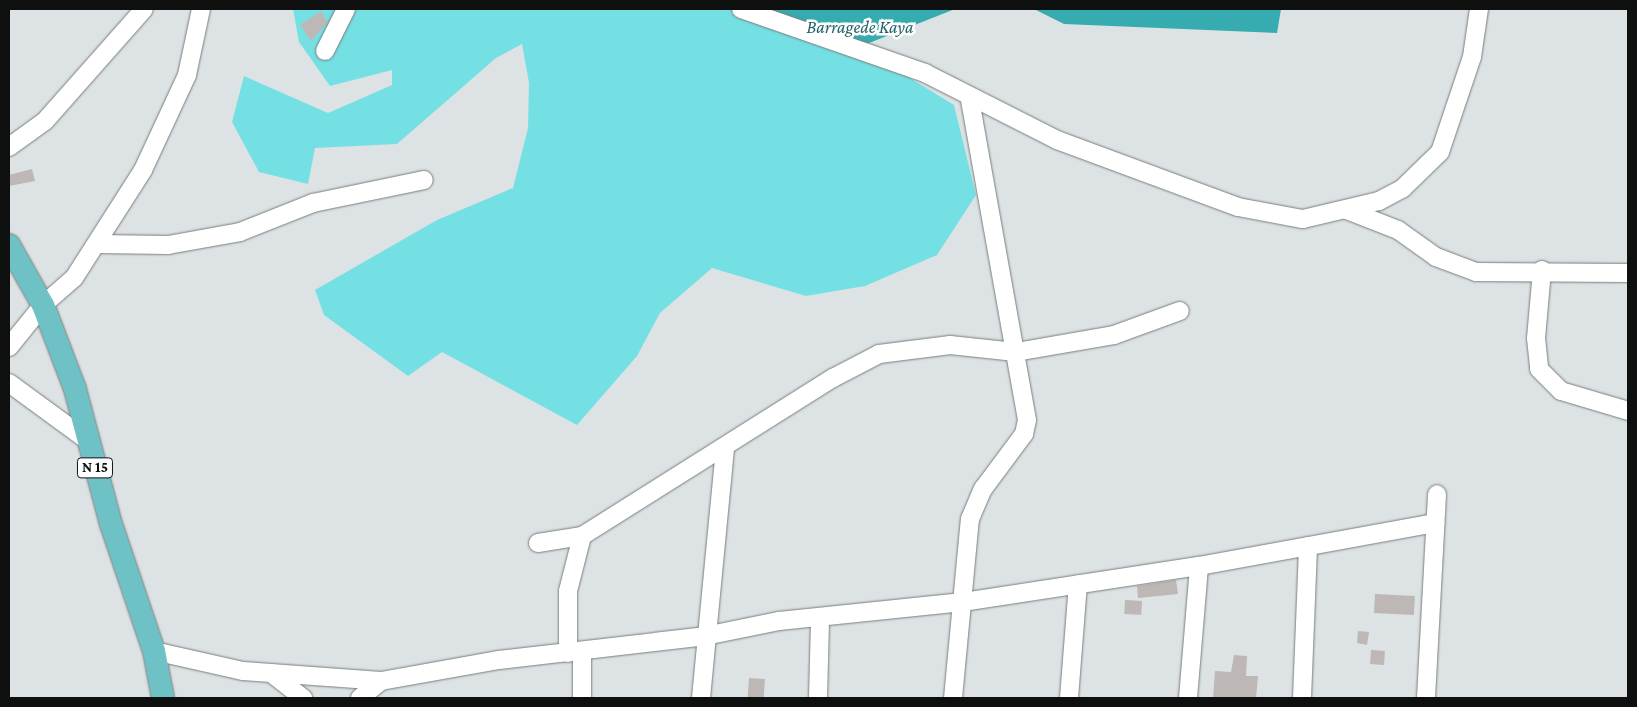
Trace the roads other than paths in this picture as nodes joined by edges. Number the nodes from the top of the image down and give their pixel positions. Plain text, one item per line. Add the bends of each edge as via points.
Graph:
1 (144, 9) edge
2 (201, 9) edge
3 (346, 9) edge
4 (741, 9) edge
5 (1482, 12) edge
6 (324, 52) dead end
7 (969, 96) junction
8 (9, 146) edge
9 (424, 180) dead end
10 (1347, 210) junction
11 (97, 244) junction
12 (9, 245) edge
13 (1542, 270) junction
14 (1628, 273) edge
15 (43, 305) junction
16 (1180, 311) dead end
17 (9, 347) edge
18 (1016, 352) junction
19 (9, 383) edge
20 (1628, 411) edge
21 (87, 440) junction
22 (726, 449) junction
23 (1437, 494) dead end
24 (1435, 523) junction
25 (582, 536) junction
26 (538, 543) dead end
27 (1308, 546) junction
28 (1199, 566) junction
29 (1078, 584) junction
30 (963, 602) junction
31 (820, 620) junction
32 (705, 636) junction
33 (154, 651) junction
34 (575, 653) junction
35 (271, 673) junction
36 (382, 681) junction
37 (163, 698) edge
38 (303, 698) edge
39 (360, 698) edge
40 (582, 698) edge
41 (701, 698) edge
42 (818, 698) edge
43 (953, 698) edge
44 (1069, 698) edge
45 (1188, 698) edge
46 (1302, 698) edge
47 (1426, 698) edge

1 - 8 street via 45,122
2 - 11 street via 187,74 143,170
3 - 6 street
4 - 7 street via 925,73
5 - 10 street via 1472,57 1440,152 1404,188
7 - 10 street via 1057,140 1238,207 1304,219
7 - 18 street
9 - 11 street via 313,203 240,232 168,245
10 - 13 street via 1398,230 1436,257 1476,272
11 - 15 street via 74,278
12 - 15 main road, N 15
13 - 14 street
13 - 20 street via 1536,338 1539,369 1561,391
15 - 17 street
15 - 21 main road, N 15 via 75,389
16 - 18 street via 1114,335
18 - 22 street via 950,345 879,354 832,378
18 - 30 street via 1027,420 1024,434 983,490 970,519
19 - 21 street
21 - 33 main road, N 15
22 - 25 street
22 - 32 street
23 - 24 street
24 - 27 street
24 - 47 street
25 - 26 street
25 - 34 street via 568,591
27 - 28 street
27 - 46 street
28 - 29 street
28 - 45 street
29 - 30 street
29 - 44 street
30 - 31 street
30 - 43 street
31 - 32 street via 745,626
31 - 42 street
32 - 34 street
32 - 41 street
33 - 35 street
33 - 37 main road, N 15
34 - 36 street
34 - 40 street
35 - 36 street
35 - 38 street
36 - 39 street

